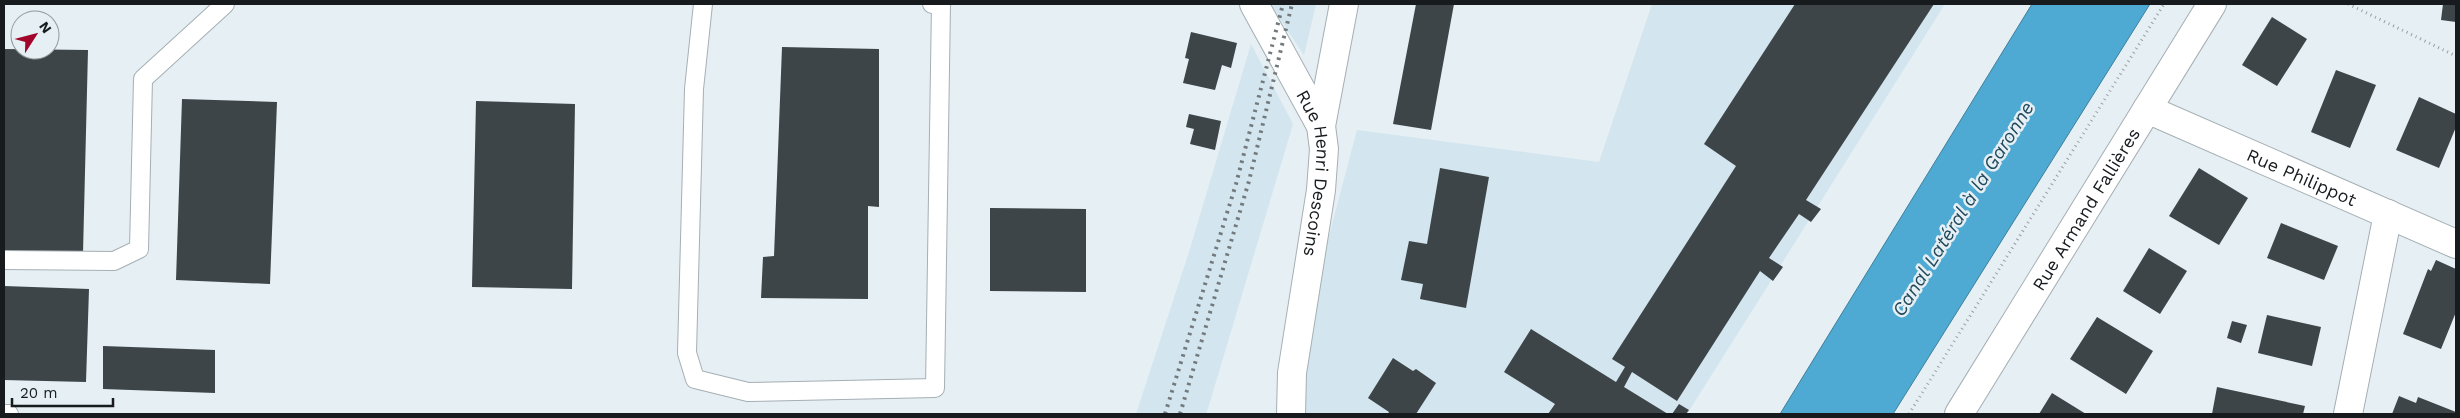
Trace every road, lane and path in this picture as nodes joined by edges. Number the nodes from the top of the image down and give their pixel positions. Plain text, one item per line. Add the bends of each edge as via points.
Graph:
1 (225, 4) edge
2 (703, 4) edge
3 (932, 4) edge
4 (1254, 4) edge
5 (1344, 4) edge
6 (2164, 4) edge
7 (2212, 4) edge
8 (2348, 4) edge
9 (2456, 56) edge
10 (2147, 108) junction
11 (1321, 126) junction
12 (2388, 214) junction
13 (2456, 244) edge
14 (4, 260) edge
15 (4, 414) edge
16 (9, 414) edge
17 (1291, 414) edge
18 (1909, 414) edge
19 (1958, 414) edge
20 (2348, 414) edge

1 - 14 lane via 143,79 139,249 114,262
2 - 3 lane via 694,89 688,353 695,379 748,392 935,388 941,4
4 - 11 street, Rue Henri Descoins
5 - 11 street
6 - 18 path
7 - 10 street, Rue Armand Fallières
8 - 9 path
10 - 12 street, Rue Philippot
10 - 19 street, Rue Armand Fallières
11 - 17 street, Rue Henri Descoins via 1324,149 1321,190 1292,373
12 - 13 street, Rue Philippot
12 - 20 street
15 - 16 lane

